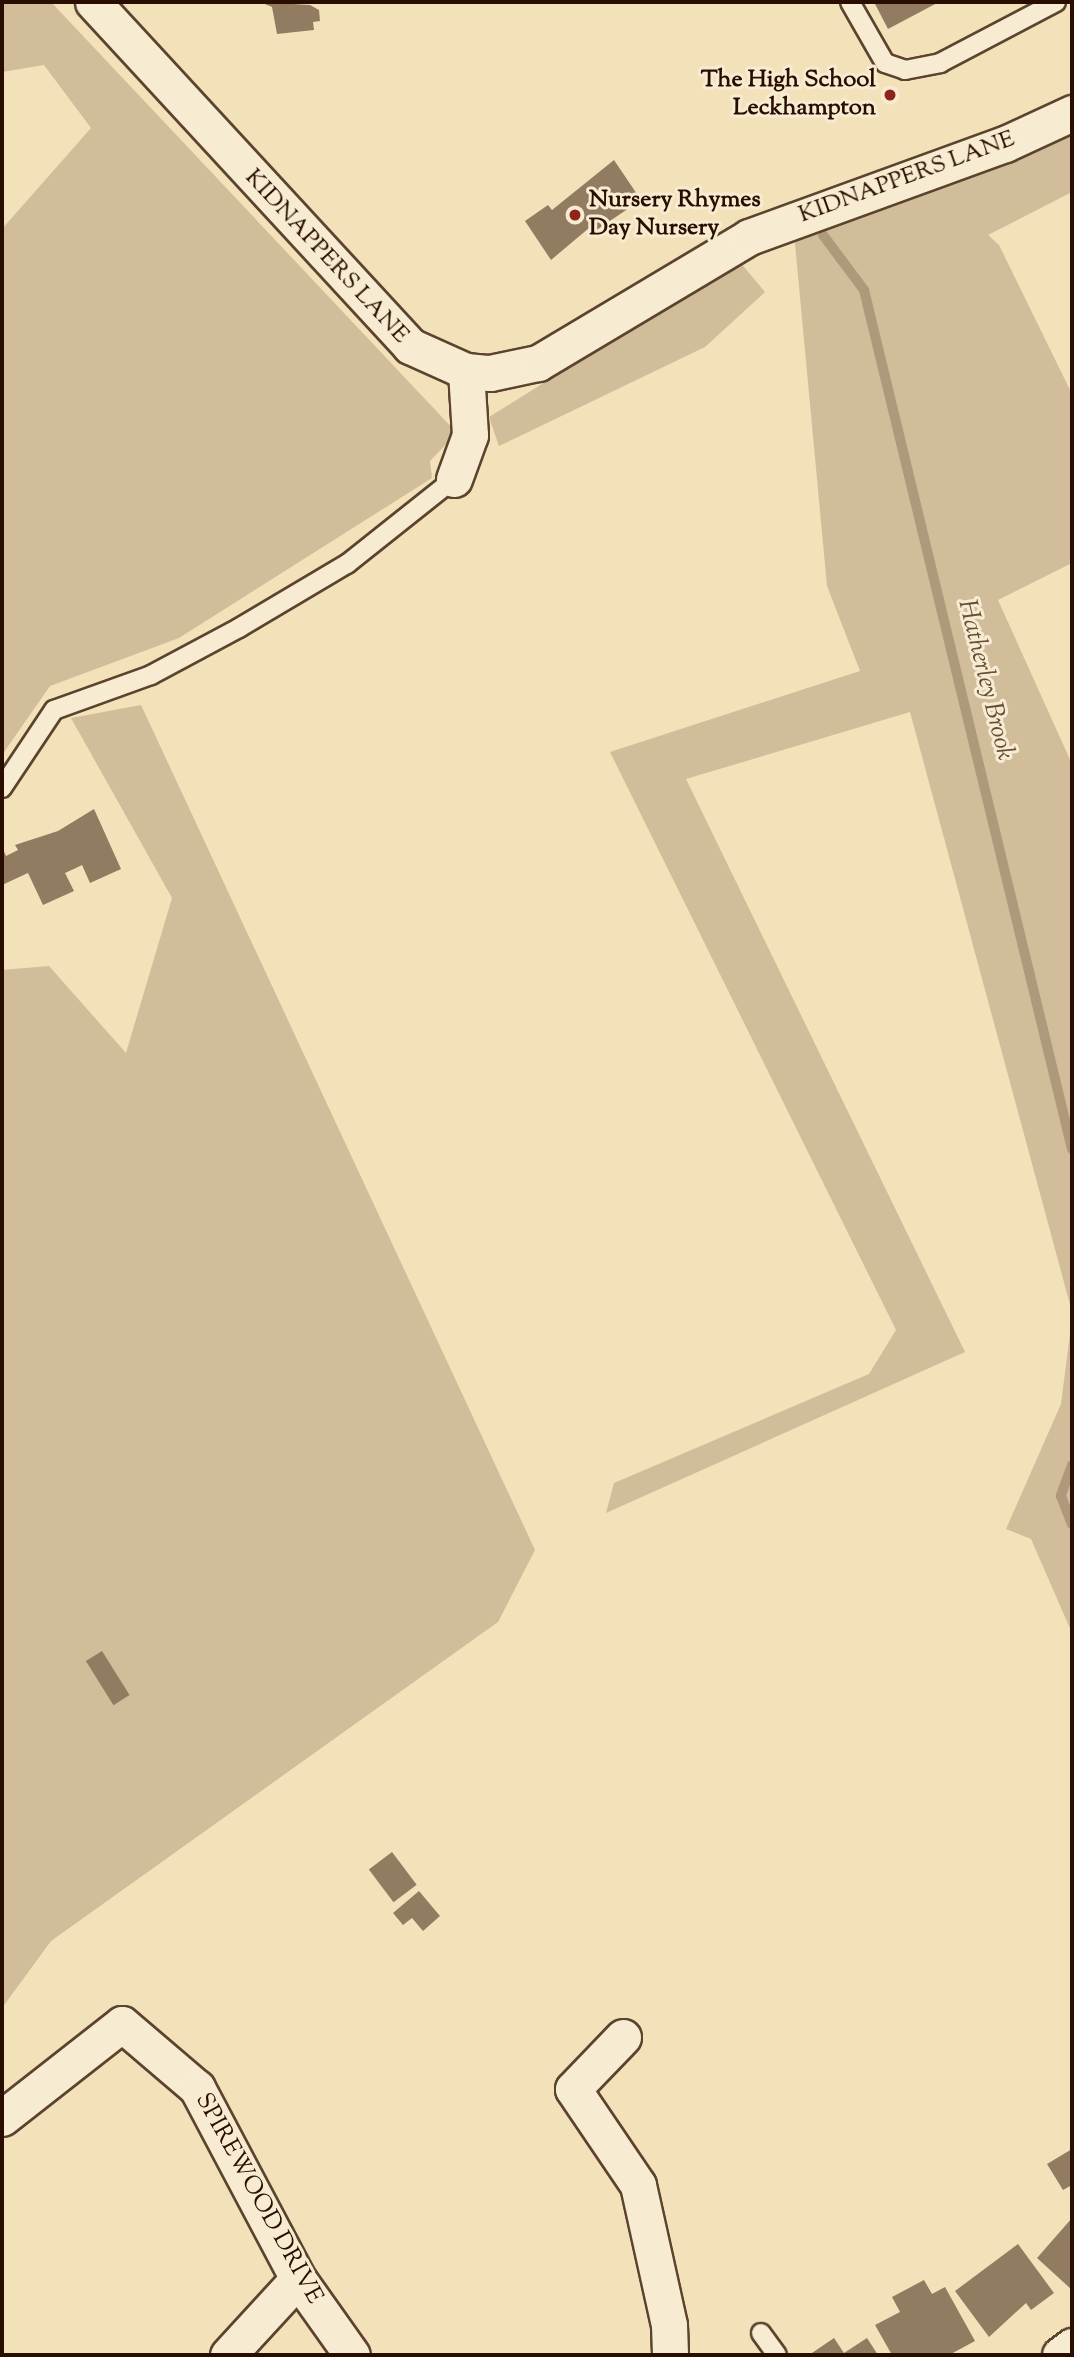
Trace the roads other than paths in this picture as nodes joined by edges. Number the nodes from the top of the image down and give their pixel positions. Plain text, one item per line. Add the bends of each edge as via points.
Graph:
1 (93, 2) edge
2 (850, 2) edge
3 (1056, 2) edge
4 (1072, 113) edge
5 (466, 371) junction
6 (454, 479) joint
7 (2, 788) edge
8 (623, 2037) dead end
9 (2, 2118) edge
10 (299, 2279) junction
11 (761, 2333) dead end
12 (1072, 2346) edge
13 (228, 2355) edge
14 (352, 2355) edge
15 (670, 2355) edge
16 (777, 2355) edge
17 (1060, 2355) edge

1 - 5 street, KIDNAPPERS LANE via 410,346
2 - 3 lane via 885,62 905,70 940,63
4 - 5 street, KIDNAPPERS LANE via 1005,144 749,237 538,363 490,373
5 - 6 street via 470,435
6 - 7 lane via 347,564 239,628 151,675 54,710
8 - 15 street via 573,2089 638,2185 669,2325
9 - 10 street, SPIREWOOD DRIVE via 122,2024 197,2088
10 - 13 street
10 - 14 street, SPIREWOOD DRIVE
11 - 16 lane
12 - 17 street

